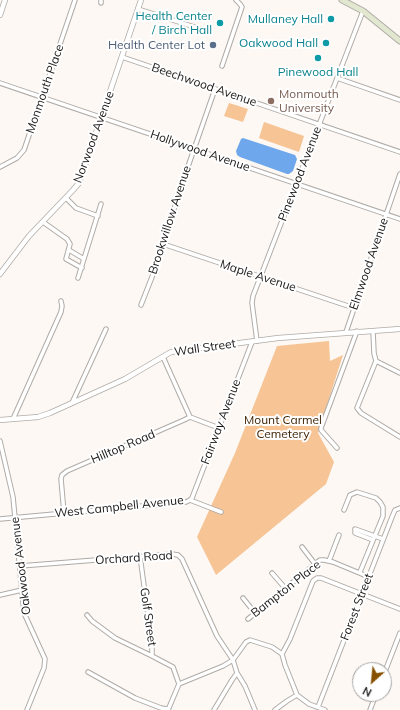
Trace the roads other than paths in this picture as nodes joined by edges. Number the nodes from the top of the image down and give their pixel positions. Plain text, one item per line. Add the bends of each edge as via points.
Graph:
1 (5, 0) edge
2 (75, 0) edge
3 (141, 0) edge
4 (236, 0) edge
5 (342, 0) edge
6 (138, 9) junction
7 (363, 11) junction
8 (0, 16) edge
9 (204, 30) dead end
10 (400, 41) edge
11 (122, 57) junction
12 (222, 66) dead end
13 (337, 78) junction
14 (0, 82) edge
15 (215, 89) junction
16 (42, 97) junction
17 (400, 100) edge
18 (101, 118) junction
19 (319, 125) junction
20 (193, 149) junction
21 (400, 152) edge
22 (0, 167) edge
23 (400, 174) edge
24 (296, 184) junction
25 (66, 198) junction
26 (101, 204) dead end
27 (386, 214) junction
28 (98, 216) junction
29 (400, 219) edge
30 (43, 222) junction
31 (163, 244) junction
32 (69, 250) junction
33 (84, 259) junction
34 (82, 268) junction
35 (0, 274) edge
36 (261, 276) junction
37 (78, 278) dead end
38 (61, 301) dead end
39 (141, 305) dead end
40 (354, 308) junction
41 (106, 329) dead end
42 (400, 329) edge
43 (373, 331) junction
44 (346, 332) junction
45 (357, 332) junction
46 (254, 342) junction
47 (163, 357) junction
48 (376, 361) junction
49 (400, 373) edge
50 (72, 403) junction
51 (190, 417) junction
52 (13, 419) junction
53 (0, 420) edge
54 (219, 428) junction
55 (400, 437) edge
56 (0, 441) edge
57 (337, 448) dead end
58 (6, 468) junction
59 (0, 469) edge
60 (190, 500) junction
61 (399, 509) edge
62 (344, 510) dead end
63 (64, 512) junction
64 (221, 512) dead end
65 (15, 517) junction
66 (0, 519) edge
67 (339, 535) dead end
68 (375, 535) junction
69 (383, 539) junction
70 (373, 540) junction
71 (302, 547) dead end
72 (140, 556) junction
73 (329, 561) junction
74 (315, 564) junction
75 (20, 566) junction
76 (360, 572) junction
77 (272, 573) dead end
78 (369, 576) junction
79 (285, 588) junction
80 (22, 590) junction
81 (362, 594) junction
82 (0, 595) edge
83 (243, 598) dead end
84 (400, 609) edge
85 (255, 613) junction
86 (87, 615) dead end
87 (248, 619) dead end
88 (400, 633) edge
89 (282, 654) junction
90 (152, 656) junction
91 (233, 660) junction
92 (389, 662) edge
93 (88, 672) dead end
94 (237, 673) junction
95 (180, 684) junction
96 (297, 695) junction
97 (318, 707) junction
98 (28, 710) edge
99 (168, 710) edge
100 (214, 710) edge
101 (255, 710) edge
102 (275, 710) edge
103 (325, 710) edge

1 - 8 street
2 - 16 street, Monmouth Place
3 - 6 street, Norwood Avenue
4 - 12 street via 242,7
5 - 7 main road
6 - 9 street
6 - 11 street, Norwood Avenue
7 - 10 main road
7 - 13 street, Pinewood Avenue
11 - 15 street, Beechwood Avenue
11 - 18 street, Norwood Avenue
13 - 17 street
13 - 19 street, Pinewood Avenue
14 - 16 street, Hollywood Avenue
15 - 19 street, Beechwood Avenue
15 - 20 street, Brookwillow Avenue
16 - 18 street, Hollywood Avenue
16 - 22 street, Monmouth Place via 23,152
18 - 20 street, Hollywood Avenue
18 - 25 street, Norwood Avenue via 79,183
19 - 21 street, Beechwood Avenue
19 - 24 street, Pinewood Avenue
20 - 24 street, Hollywood Avenue
20 - 31 street, Brookwillow Avenue
23 - 27 street, Elmwood Avenue
24 - 27 street, Hollywood Avenue
24 - 36 street, Pinewood Avenue
25 - 28 street via 76,208
25 - 30 street, Norwood Avenue
26 - 28 street
27 - 29 street, Hollywood Avenue
27 - 40 street, Elmwood Avenue
28 - 33 street
30 - 32 street via 67,239 70,243
30 - 35 street, Norwood Avenue
31 - 36 street, Maple Avenue
31 - 39 street, Brookwillow Avenue
32 - 33 street
32 - 34 street via 66,258
33 - 34 street
34 - 37 street
36 - 40 street, Maple Avenue
36 - 46 street, Pinewood Avenue via 252,302
38 - 52 street via 61,312
40 - 44 street, Elmwood Avenue
41 - 50 street
42 - 43 street, Wall Street
43 - 45 street, Wall Street
43 - 48 street
44 - 45 street, Wall Street
44 - 46 street, Wall Street
45 - 57 street via 321,428
46 - 47 street, Wall Street via 180,350
46 - 54 street, Fairway Avenue
47 - 50 street, Wall Street via 125,379
47 - 51 street
48 - 49 street
48 - 55 street via 357,408
50 - 52 street, Wall Street via 44,416
51 - 54 street
51 - 63 street, Hilltop Road via 65,472 61,479
52 - 53 street, Wall Street
54 - 60 street, Fairway Avenue
56 - 58 street, Oakwood Avenue
58 - 59 street
58 - 65 street, Oakwood Avenue
60 - 63 street, West Campbell Avenue
60 - 64 street, West Campbell Avenue
61 - 69 street, Forest Street via 392,517
62 - 68 street via 349,497 354,493 362,493 378,500 384,513
63 - 65 street, West Campbell Avenue
65 - 66 street, West Campbell Avenue
65 - 75 street, Oakwood Avenue
67 - 73 street
68 - 69 street
68 - 70 street
68 - 70 street via 355,529 355,533
69 - 78 street, Forest Street
70 - 76 street
71 - 74 street
72 - 75 street, Orchard Road
72 - 90 street, Golf Street
72 - 91 street, Orchard Road via 172,554 180,557 217,636
73 - 74 street, Bampton Place via 320,560
73 - 76 street, Bampton Place
74 - 79 street, Bampton Place
75 - 80 street, Oakwood Avenue
76 - 78 street, Bampton Place
77 - 79 street
78 - 81 street, Forest Street
79 - 85 street, Bampton Place
80 - 82 street
80 - 98 street, Oakwood Avenue via 25,615 43,652 45,663
81 - 84 street
81 - 89 street, Bampton Place via 321,578 315,579
81 - 97 street, Forest Street
83 - 85 street
85 - 87 street, Bampton Place
86 - 90 street via 115,638
88 - 92 street
89 - 91 street via 272,647 250,640
89 - 96 street
90 - 95 street, Golf Street via 173,667
91 - 94 street, Orchard Road
91 - 95 street
93 - 99 street via 128,695
94 - 100 street
94 - 101 street, Orchard Road
95 - 99 street
96 - 97 street
96 - 102 street
97 - 103 street

